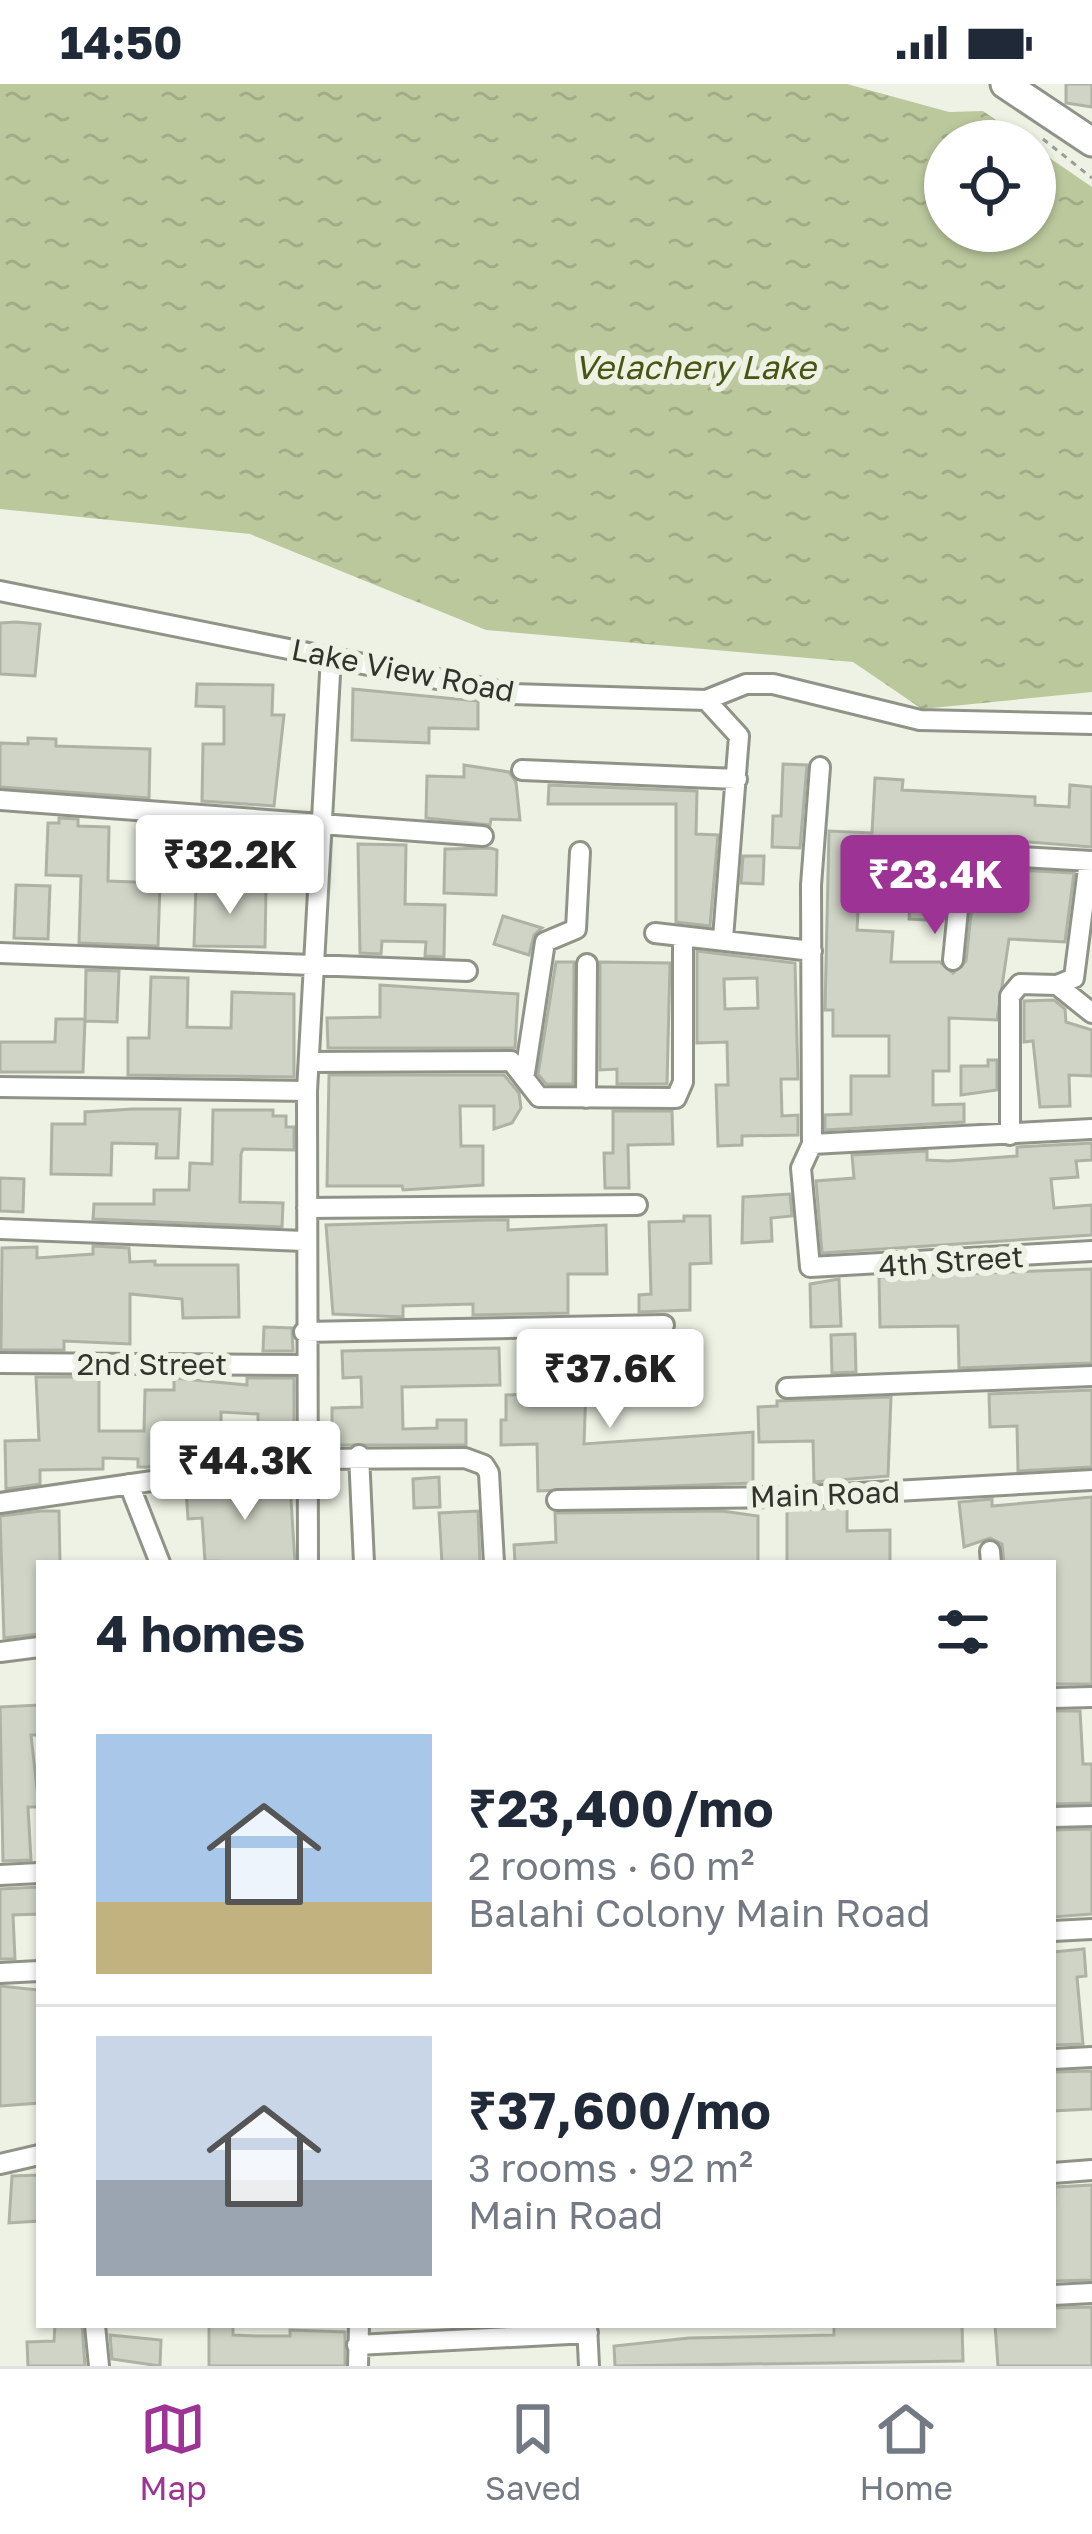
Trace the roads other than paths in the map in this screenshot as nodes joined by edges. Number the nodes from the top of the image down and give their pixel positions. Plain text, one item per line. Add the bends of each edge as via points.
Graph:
1 (1005, 84) edge
2 (1038, 95) edge
3 (1092, 142) edge
4 (0, 591) edge
5 (331, 656) junction
6 (706, 700) junction
7 (1092, 724) edge
8 (820, 767) dead end
9 (522, 770) dead end
10 (737, 779) junction
11 (0, 800) edge
12 (322, 828) junction
13 (483, 836) dead end
14 (898, 850) dead end
15 (964, 850) junction
16 (580, 852) dead end
17 (1091, 861) edge
18 (655, 933) dead end
19 (683, 938) junction
20 (723, 938) junction
21 (812, 951) junction
22 (0, 953) edge
23 (953, 960) dead end
24 (586, 964) dead end
25 (310, 968) junction
26 (467, 970) dead end
27 (1057, 985) junction
28 (1092, 1013) edge
29 (308, 1062) junction
30 (521, 1067) junction
31 (0, 1087) edge
32 (307, 1091) junction
33 (586, 1098) junction
34 (1092, 1129) edge
35 (1010, 1136) junction
36 (812, 1144) junction
37 (638, 1205) dead end
38 (307, 1208) junction
39 (0, 1229) edge
40 (304, 1241) junction
41 (1092, 1251) edge
42 (664, 1325) dead end
43 (304, 1332) junction
44 (0, 1363) edge
45 (304, 1365) junction
46 (1092, 1376) edge
47 (787, 1388) dead end
48 (359, 1455) junction
49 (304, 1459) junction
50 (1092, 1480) edge
51 (129, 1484) junction
52 (557, 1500) dead end
53 (0, 1503) edge
54 (159, 1560) edge
55 (308, 1560) edge
56 (364, 1560) edge
57 (494, 1560) edge
58 (36, 1647) edge
59 (0, 1652) edge
60 (1092, 1697) edge
61 (1056, 1698) edge
62 (1092, 1816) edge
63 (1056, 1817) edge
64 (36, 1873) edge
65 (0, 1875) edge
66 (1092, 1929) edge
67 (1056, 1931) edge
68 (36, 1970) edge
69 (0, 1973) edge
70 (1092, 2057) edge
71 (1056, 2059) edge
72 (36, 2156) edge
73 (0, 2164) edge
74 (1092, 2170) edge
75 (1056, 2173) edge
76 (1092, 2293) edge
77 (1056, 2295) edge
78 (95, 2328) edge
79 (587, 2329) edge
80 (358, 2335) edge
81 (99, 2366) edge
82 (358, 2366) edge
83 (590, 2366) edge

1 - 2 street
2 - 3 street
4 - 5 street, Lake View Road
5 - 6 street, Lake View Road via 512,694
5 - 12 street
6 - 7 street, Lake View Road via 746,684 773,684 920,720
6 - 10 street via 739,736
8 - 21 street
9 - 10 street
10 - 20 street
11 - 12 street
12 - 13 street
12 - 25 street
14 - 15 street
15 - 17 street
15 - 23 street
16 - 30 street via 576,929 544,943
17 - 27 street via 1078,971
18 - 19 street
19 - 20 street
19 - 33 street via 682,1090 670,1099
20 - 21 street
21 - 36 street
22 - 25 street
24 - 33 street
25 - 26 street
25 - 29 street
27 - 28 street
27 - 35 street via 1020,984 1010,997
29 - 30 street
29 - 32 street
30 - 33 street via 534,1095
31 - 32 street
32 - 38 street
34 - 35 street
35 - 36 street
36 - 41 street, 4th Street via 801,1168 810,1267
37 - 38 street
38 - 40 street
39 - 40 street
40 - 43 street
42 - 43 street
43 - 45 street
44 - 45 street, 2nd Street
45 - 49 street
46 - 47 street
48 - 49 street
48 - 56 street
48 - 57 street via 484,1465
49 - 51 street
49 - 55 street
50 - 52 street, Main Road
51 - 53 street
51 - 54 street
58 - 59 street
60 - 61 street
62 - 63 street
64 - 65 street
66 - 67 street
68 - 69 street
70 - 71 street
72 - 73 street
74 - 75 street
76 - 77 street
78 - 81 street
79 - 80 street
79 - 83 street
80 - 82 street

